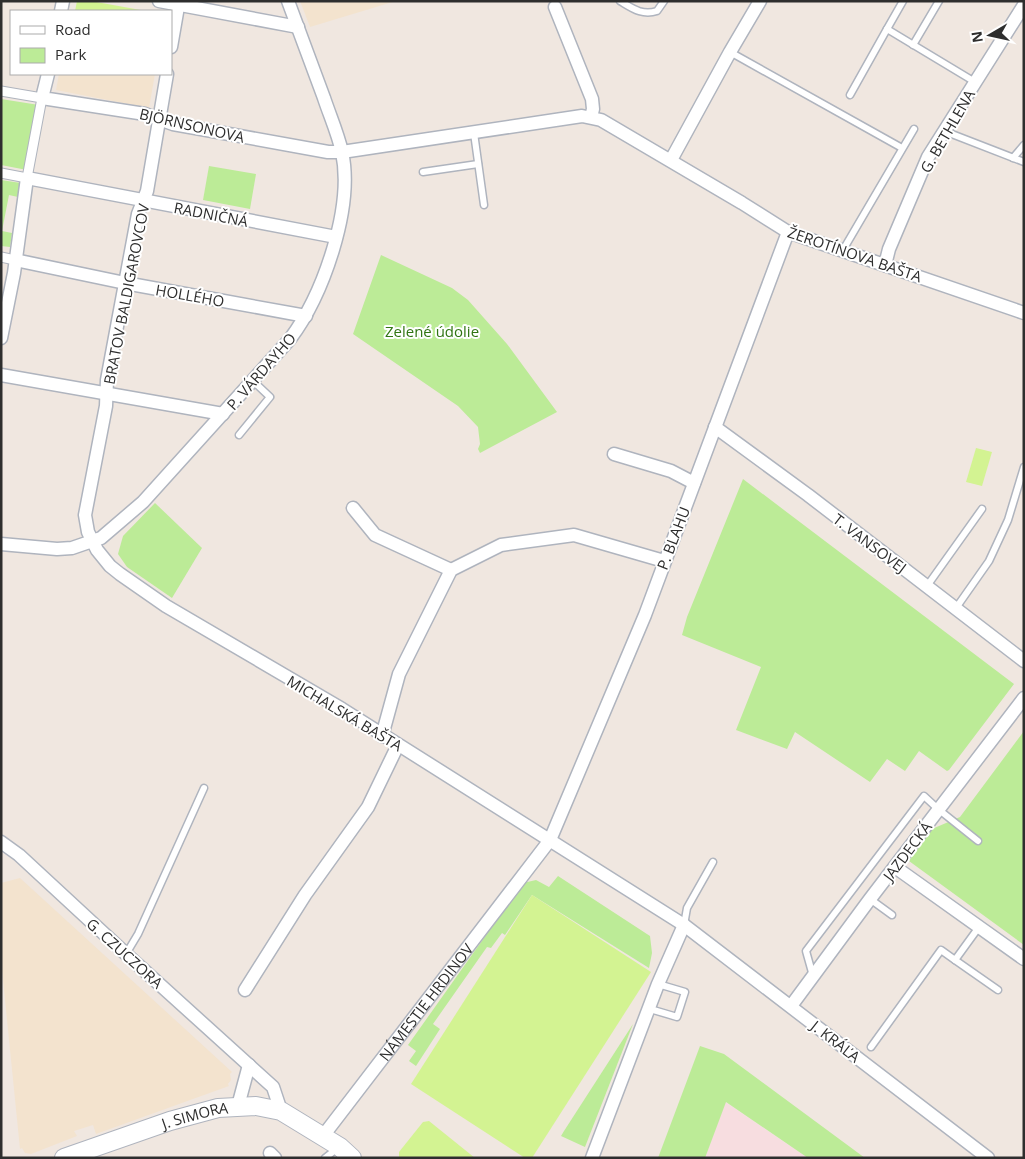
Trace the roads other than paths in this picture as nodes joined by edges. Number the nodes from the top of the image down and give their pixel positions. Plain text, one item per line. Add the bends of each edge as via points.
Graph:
1 (159, 1) edge
2 (288, 1) edge
3 (620, 1) edge
4 (664, 1) edge
5 (760, 1) edge
6 (903, 1) edge
7 (939, 1) edge
8 (179, 3) edge
9 (1024, 5) edge
10 (555, 7) dead end
11 (298, 27) junction
12 (887, 29) junction
13 (172, 42) edge
14 (913, 45) junction
15 (730, 52) junction
16 (48, 75) edge
17 (167, 75) edge
18 (975, 82) junction
19 (1, 91) edge
20 (850, 95) dead end
21 (42, 98) junction
22 (591, 117) junction
23 (159, 119) junction
24 (914, 128) dead end
25 (944, 132) junction
26 (474, 133) junction
27 (1024, 145) edge
28 (902, 148) junction
29 (342, 152) junction
30 (1013, 158) junction
31 (671, 160) junction
32 (1024, 162) edge
33 (478, 164) junction
34 (423, 172) dead end
35 (1, 173) edge
36 (27, 178) junction
37 (143, 200) junction
38 (484, 204) dead end
39 (788, 232) junction
40 (336, 238) junction
41 (843, 250) junction
42 (1, 257) edge
43 (15, 260) junction
44 (886, 264) junction
45 (125, 283) junction
46 (1024, 313) edge
47 (306, 316) junction
48 (1, 338) edge
49 (1, 374) edge
50 (253, 381) junction
51 (107, 394) junction
52 (223, 414) junction
53 (714, 427) junction
54 (239, 435) dead end
55 (614, 454) dead end
56 (1024, 467) edge
57 (694, 483) junction
58 (353, 508) dead end
59 (982, 509) dead end
60 (93, 542) junction
61 (1, 544) edge
62 (664, 561) junction
63 (451, 570) junction
64 (927, 586) junction
65 (956, 608) junction
66 (1024, 660) edge
67 (1024, 698) edge
68 (382, 736) junction
69 (398, 745) junction
70 (204, 788) dead end
71 (938, 809) junction
72 (550, 840) junction
73 (978, 841) dead end
74 (1, 842) edge
75 (713, 862) dead end
76 (895, 867) junction
77 (870, 899) junction
78 (892, 915) dead end
79 (684, 925) junction
80 (979, 927) junction
81 (126, 954) junction
82 (1024, 959) edge
83 (955, 960) junction
84 (814, 976) junction
85 (658, 984) junction
86 (245, 990) dead end
87 (998, 990) dead end
88 (791, 1006) junction
89 (650, 1009) junction
90 (872, 1047) dead end
91 (249, 1065) junction
92 (238, 1106) junction
93 (280, 1111) junction
94 (323, 1136) junction
95 (346, 1152) edge
96 (64, 1158) edge
97 (325, 1158) edge
98 (592, 1158) edge
99 (988, 1158) edge

1 - 8 street
2 - 11 street, P. VÁRDAYHO
3 - 4 lane via 645,13 657,11
5 - 15 street
6 - 12 lane
7 - 14 lane
8 - 11 street
8 - 13 street
9 - 18 street, G. BETHLENA
10 - 22 street via 592,99
11 - 29 street, P. VÁRDAYHO
12 - 14 lane
12 - 20 lane
14 - 18 lane
15 - 28 lane
15 - 31 street
16 - 21 street
17 - 23 street, BRATOV BALDIGAROVCOV
18 - 25 street, G. BETHLENA
19 - 21 street
21 - 23 street, BJÖRNSONOVA
21 - 36 street
22 - 26 street, ŽEROTÍNOVA BAŠTA
22 - 31 street, ŽEROTÍNOVA BAŠTA
23 - 29 street, BJÖRNSONOVA via 310,149
23 - 37 street, BRATOV BALDIGAROVCOV
24 - 28 lane
25 - 30 lane
25 - 44 street, G. BETHLENA via 928,156
26 - 29 street, ŽEROTÍNOVA BAŠTA
26 - 33 lane
27 - 30 lane
28 - 41 lane
29 - 40 street, P. VÁRDAYHO via 344,192
30 - 32 lane
31 - 39 street, ŽEROTÍNOVA BAŠTA
33 - 34 lane
33 - 38 lane
35 - 36 street
36 - 37 street, RADNIČNÁ
36 - 43 street
37 - 40 street, RADNIČNÁ
37 - 45 street, BRATOV BALDIGAROVCOV
39 - 41 street, ŽEROTÍNOVA BAŠTA
39 - 53 street, P. BLAHU
40 - 47 street, P. VÁRDAYHO via 321,284
41 - 44 street, ŽEROTÍNOVA BAŠTA
42 - 43 street
43 - 45 street, HOLLÉHO
43 - 48 street
44 - 46 street, ŽEROTÍNOVA BAŠTA
45 - 47 street, HOLLÉHO
45 - 51 street, BRATOV BALDIGAROVCOV
47 - 50 street, P. VÁRDAYHO
49 - 51 street
50 - 52 street, P. VÁRDAYHO
50 - 54 lane via 270,397
51 - 52 street
51 - 60 street, BRATOV BALDIGAROVCOV via 85,515
52 - 60 street, P. VÁRDAYHO via 143,502
53 - 57 street, P. BLAHU
53 - 64 street, T. VANSOVEJ
55 - 57 street via 671,471
56 - 65 lane via 1008,520 989,561
57 - 62 street, P. BLAHU
58 - 63 street via 375,535
59 - 64 lane
60 - 61 street via 72,548
60 - 68 street, MICHALSKÁ BAŠTA via 110,566 166,606 342,709
62 - 63 street via 574,534 501,545
62 - 72 street, P. BLAHU via 645,615
63 - 68 street via 400,674
64 - 65 street, T. VANSOVEJ
65 - 66 street, T. VANSOVEJ
67 - 71 street, JAZDECKÁ
68 - 69 street, MICHALSKÁ BAŠTA
69 - 72 street, MICHALSKÁ BAŠTA
69 - 86 street via 368,807 304,896
70 - 81 lane
71 - 73 lane
71 - 76 street, JAZDECKÁ
71 - 84 lane via 924,796 806,951
72 - 79 street, MICHALSKÁ BAŠTA
72 - 94 street, NÁMESTIE HRDINOV via 345,1102
74 - 81 street, G. CZUCZORA
75 - 79 lane via 687,908
76 - 77 street, JAZDECKÁ
76 - 80 street
77 - 78 lane
77 - 84 street, JAZDECKÁ
79 - 85 street
79 - 88 street, J. KRÁĽA
80 - 82 street
80 - 83 lane
81 - 91 street, G. CZUCZORA
83 - 87 lane
83 - 90 lane via 941,950
84 - 88 street, JAZDECKÁ
85 - 89 street
85 - 89 lane via 684,992 677,1017
88 - 99 street, J. KRÁĽA
89 - 98 street
91 - 92 street
91 - 93 street, G. CZUCZORA via 273,1087
92 - 93 main road, J. SIMORA
92 - 96 main road, J. SIMORA via 170,1121
93 - 94 main road, J. SIMORA
94 - 95 main road
95 - 97 lane

